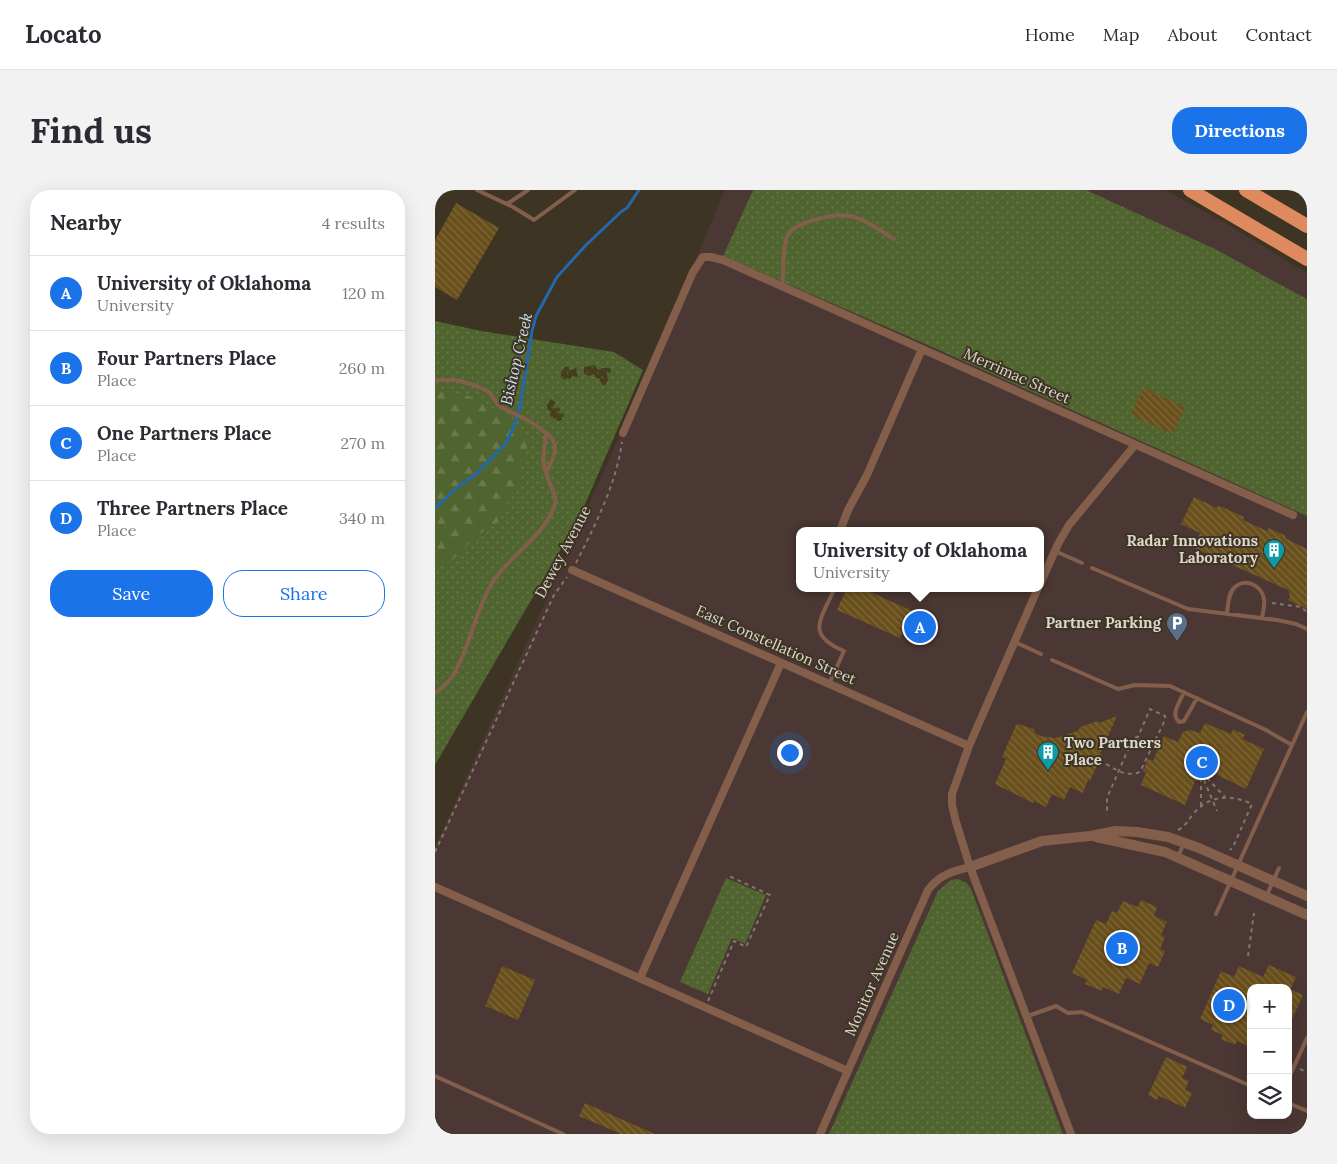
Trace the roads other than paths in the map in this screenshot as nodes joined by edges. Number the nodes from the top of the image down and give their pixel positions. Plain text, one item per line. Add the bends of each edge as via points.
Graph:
1 (440, 190) edge
2 (477, 190) edge
3 (528, 190) edge
4 (575, 190) edge
5 (1190, 190) edge
6 (1247, 190) edge
7 (435, 199) edge
8 (507, 204) junction
9 (1307, 226) edge
10 (894, 239) dead end
11 (1307, 259) edge
12 (783, 287) junction
13 (922, 349) junction
14 (435, 380) edge
15 (546, 433) junction
16 (623, 433) road end
17 (1135, 445) junction
18 (546, 473) junction
19 (1293, 515) dead end
20 (842, 527) edge
21 (1055, 551) junction
22 (1082, 563) dead end
23 (1092, 568) dead end
24 (572, 570) road end
25 (1044, 575) edge
26 (833, 592) dead end
27 (1036, 592) edge
28 (1227, 614) junction
29 (1262, 618) junction
30 (1307, 629) edge
31 (1015, 642) junction
32 (1041, 654) dead end
33 (1052, 660) dead end
34 (781, 662) junction
35 (829, 684) junction
36 (1184, 692) junction
37 (435, 693) edge
38 (1197, 698) junction
39 (1307, 712) edge
40 (1293, 744) junction
41 (969, 746) junction
42 (1091, 836) junction
43 (1184, 843) junction
44 (1178, 858) junction
45 (1238, 865) junction
46 (970, 867) junction
47 (1279, 868) dead end
48 (1231, 880) junction
49 (1274, 881) junction
50 (435, 887) edge
51 (1307, 896) edge
52 (1266, 897) junction
53 (1216, 914) dead end
54 (1307, 915) edge
55 (639, 978) junction
56 (1027, 1016) junction
57 (1307, 1038) edge
58 (848, 1071) junction
59 (1291, 1074) edge
60 (435, 1076) edge
61 (1247, 1084) edge
62 (1292, 1105) edge
63 (1307, 1111) edge
64 (563, 1134) edge
65 (820, 1134) edge
66 (1071, 1134) edge

1 - 7 lane
2 - 8 lane
3 - 8 lane
4 - 8 lane via 534,220
5 - 11 highway
6 - 9 highway
10 - 12 lane via 867,221 848,214 835,214 796,226 786,238
12 - 13 street, Merrimac Street
12 - 16 street, Merrimac Street via 707,256 700,261
13 - 17 street, Merrimac Street
13 - 20 street
14 - 15 lane via 455,380 484,389 499,406
15 - 18 lane via 543,452
15 - 18 lane via 556,448
17 - 19 street, Merrimac Street
17 - 21 street via 1069,525
18 - 37 lane via 555,499 554,508 541,528 492,583 453,676
21 - 22 lane
21 - 25 street
23 - 28 lane via 1179,606
24 - 34 street, East Constellation Street
26 - 35 lane via 818,626 820,635 829,644 844,651
27 - 31 street
28 - 29 lane
28 - 29 lane via 1229,596 1234,588 1249,583 1260,588 1263,594
29 - 30 lane
31 - 32 lane
31 - 41 street
33 - 36 lane via 1118,689 1135,685 1171,686
34 - 35 street, East Constellation Street
34 - 55 street
35 - 41 street, East Constellation Street
36 - 38 lane
36 - 38 lane via 1174,714 1179,722 1184,721
38 - 40 lane
39 - 40 lane
40 - 45 lane
41 - 46 street via 952,794 952,805
42 - 43 street via 1116,831 1137,832
42 - 44 street via 1147,847
42 - 46 street via 1042,841
43 - 44 lane
43 - 45 street
44 - 48 street
45 - 48 lane
45 - 49 street
46 - 56 street
46 - 58 street, Monitor Avenue via 945,874 928,890
47 - 49 lane
48 - 52 street
48 - 53 lane
49 - 51 street
49 - 52 lane
50 - 55 street
52 - 54 street
55 - 58 street
56 - 61 lane via 1056,1006 1068,1013 1082,1012
56 - 66 street
57 - 59 lane
58 - 65 street, Monitor Avenue
60 - 64 lane
62 - 63 lane

